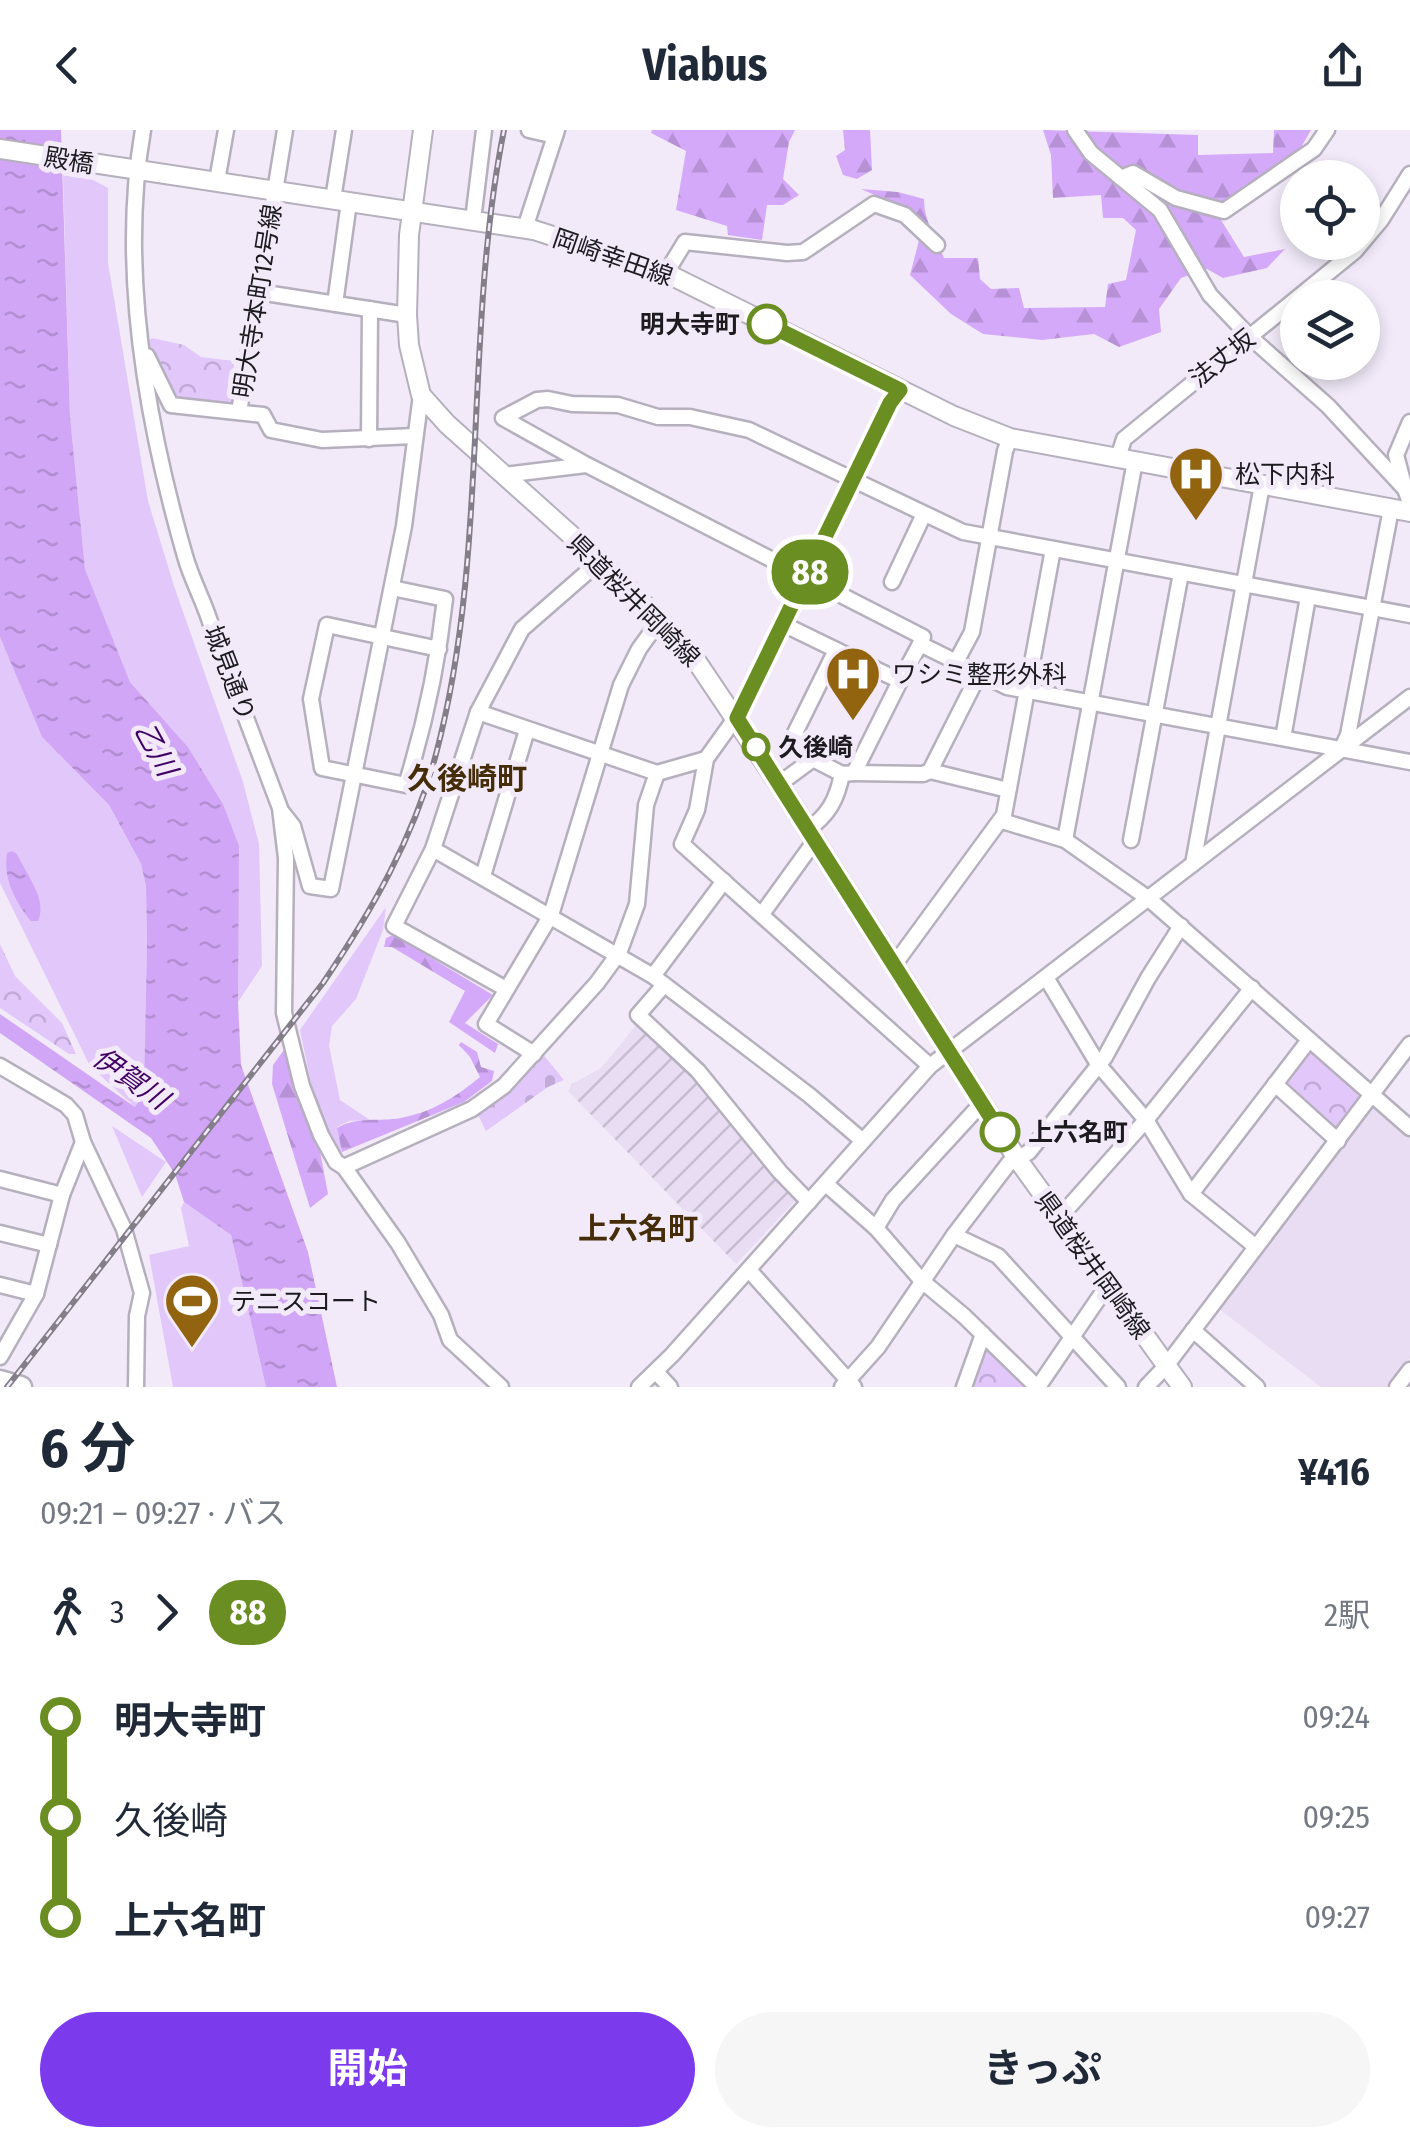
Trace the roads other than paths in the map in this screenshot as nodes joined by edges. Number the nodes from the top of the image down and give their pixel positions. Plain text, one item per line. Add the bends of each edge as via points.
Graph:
1 (143, 130) edge
2 (226, 130) edge
3 (285, 130) edge
4 (344, 130) edge
5 (423, 130) edge
6 (484, 130) edge
7 (529, 130) edge
8 (1075, 130) edge
9 (1327, 130) edge
10 (556, 133) edge
11 (0, 149) edge
12 (138, 170) junction
13 (1410, 174) edge
14 (1121, 178) junction
15 (217, 181) junction
16 (274, 190) junction
17 (341, 200) junction
18 (412, 211) junction
19 (473, 220) junction
20 (525, 228) junction
21 (938, 246) dead end
22 (666, 273) junction
23 (258, 292) junction
24 (334, 304) junction
25 (370, 309) junction
26 (407, 315) junction
27 (1249, 336) junction
28 (142, 347) junction
29 (900, 390) junction
30 (421, 394) junction
31 (240, 412) junction
32 (1410, 422) edge
33 (414, 436) junction
34 (1010, 438) junction
35 (369, 440) junction
36 (1126, 459) junction
37 (587, 465) junction
38 (504, 475) junction
39 (854, 479) junction
40 (1262, 485) junction
41 (1408, 496) edge
42 (1390, 508) junction
43 (1410, 512) edge
44 (924, 514) junction
45 (989, 537) junction
46 (1053, 549) junction
47 (1116, 560) junction
48 (600, 561) junction
49 (1181, 574) junction
50 (807, 578) junction
51 (892, 582) dead end
52 (1244, 584) junction
53 (392, 588) junction
54 (1308, 597) junction
55 (1372, 608) junction
56 (1410, 615) edge
57 (660, 620) junction
58 (785, 624) junction
59 (383, 637) junction
60 (920, 644) junction
61 (439, 649) junction
62 (836, 650) junction
63 (956, 662) junction
64 (980, 674) junction
65 (900, 681) junction
66 (1026, 691) junction
67 (1410, 697) edge
68 (1090, 702) junction
69 (478, 712) junction
70 (1154, 714) junction
71 (737, 718) junction
72 (1218, 725) junction
73 (528, 730) junction
74 (1282, 738) junction
75 (1342, 749) junction
76 (600, 754) junction
77 (706, 759) junction
78 (813, 759) junction
79 (1410, 762) edge
80 (930, 771) junction
81 (657, 773) junction
82 (354, 774) junction
83 (848, 774) junction
84 (779, 784) junction
85 (1008, 790) junction
86 (280, 808) junction
87 (1002, 820) junction
88 (811, 836) junction
89 (1065, 840) junction
90 (1131, 840) dead end
91 (433, 849) junction
92 (1194, 864) junction
93 (483, 876) junction
94 (724, 881) junction
95 (1150, 899) junction
96 (762, 914) junction
97 (551, 915) junction
98 (1182, 926) junction
99 (619, 953) junction
100 (894, 965) junction
101 (1047, 979) junction
102 (658, 980) junction
103 (1252, 988) junction
104 (506, 990) junction
105 (1309, 1040) junction
106 (1410, 1044) edge
107 (949, 1053) junction
108 (534, 1054) junction
109 (1098, 1064) junction
110 (0, 1066) edge
111 (930, 1066) junction
112 (1275, 1084) junction
113 (1372, 1096) junction
114 (982, 1103) junction
115 (1146, 1120) junction
116 (1410, 1128) edge
117 (1338, 1140) junction
118 (863, 1141) junction
119 (83, 1142) junction
120 (1018, 1160) junction
121 (344, 1168) junction
122 (0, 1179) edge
123 (826, 1184) junction
124 (1191, 1194) junction
125 (62, 1195) junction
126 (809, 1202) junction
127 (1058, 1218) junction
128 (876, 1228) junction
129 (0, 1233) edge
130 (954, 1235) junction
131 (49, 1245) junction
132 (1256, 1247) junction
133 (749, 1270) junction
134 (922, 1282) junction
135 (0, 1285) edge
136 (1107, 1286) junction
137 (36, 1294) junction
138 (1193, 1330) junction
139 (6, 1333) edge
140 (983, 1334) junction
141 (1073, 1336) junction
142 (0, 1357) edge
143 (1166, 1366) junction
144 (1410, 1370) edge
145 (656, 1372) junction
146 (0, 1382) edge
147 (849, 1385) edge
148 (21, 1387) edge
149 (136, 1387) edge
150 (502, 1387) edge
151 (639, 1387) edge
152 (670, 1387) edge
153 (964, 1387) edge
154 (1037, 1387) edge
155 (1118, 1387) edge
156 (1146, 1387) edge
157 (1182, 1387) edge
158 (1258, 1387) edge
159 (1397, 1387) edge

1 - 12 street, 城見通り
2 - 15 street
3 - 16 street, 明大寺本町12号線
4 - 17 street
5 - 18 main road, 県道桜井岡崎線
6 - 19 street
7 - 10 street
8 - 14 street
9 - 14 street via 1314,150 1224,211 1176,198 1133,173
10 - 20 street
11 - 12 main road, 殿橋
12 - 15 main road, 岡崎幸田線
12 - 28 street, 城見通り via 134,219
13 - 27 street, 法丈坂 via 1368,238
14 - 27 street via 1160,210 1210,295
15 - 16 main road, 岡崎幸田線
16 - 17 main road, 岡崎幸田線
16 - 23 street, 明大寺本町12号線
17 - 18 main road, 岡崎幸田線
17 - 24 street
18 - 19 main road, 岡崎幸田線
18 - 26 main road, 県道桜井岡崎線
19 - 20 main road, 岡崎幸田線
20 - 22 main road, 岡崎幸田線
21 - 22 street via 905,215 874,204 803,252 684,242
22 - 29 main road, 岡崎幸田線
23 - 24 street
23 - 31 street, 明大寺本町12号線
24 - 25 street
25 - 26 street
25 - 35 street
26 - 30 main road, 県道桜井岡崎線
27 - 36 street, 法丈坂 via 1124,439
27 - 41 street via 1328,406
28 - 31 street via 171,405
28 - 86 street, 城見通り via 186,558
29 - 34 main road, 岡崎幸田線
29 - 39 street
30 - 33 street
30 - 38 main road, 県道桜井岡崎線
31 - 35 street via 263,415 271,430
32 - 41 street via 1396,455
33 - 35 street
33 - 53 street
34 - 36 main road, 岡崎幸田線
34 - 45 street
36 - 40 main road, 岡崎幸田線
36 - 47 street
37 - 38 street
37 - 39 street via 503,418 548,399 690,417 749,430
37 - 50 street
38 - 48 main road, 県道桜井岡崎線
39 - 44 street
39 - 50 street
40 - 42 main road, 岡崎幸田線
40 - 52 street
42 - 43 main road, 岡崎幸田線
42 - 55 street
44 - 45 street
44 - 51 street
45 - 46 street
45 - 63 street via 972,632
46 - 47 street
46 - 66 street
47 - 49 street
47 - 68 street
48 - 57 main road, 県道桜井岡崎線
48 - 69 street via 522,630
49 - 52 street
49 - 70 street
50 - 58 street
50 - 60 street via 923,637
52 - 54 street
52 - 72 street
53 - 59 street
53 - 61 street via 445,599
54 - 55 street
54 - 74 street
55 - 56 street
55 - 75 street
57 - 71 main road, 県道桜井岡崎線
57 - 76 street via 621,684
58 - 62 street
58 - 71 street
59 - 61 street
59 - 82 street
59 - 82 street via 327,625 312,699 322,768
60 - 63 street
60 - 65 street
61 - 82 street via 406,784
62 - 65 street
62 - 78 street via 795,732
63 - 64 street
64 - 66 street
64 - 80 street
65 - 83 street
66 - 68 street
66 - 85 street
67 - 75 street
68 - 70 street
68 - 89 street
69 - 73 street
69 - 91 street
70 - 72 street
70 - 90 street
71 - 77 street
71 - 84 main road, 県道桜井岡崎線
72 - 74 street
72 - 92 street
73 - 76 street
73 - 93 street
74 - 75 street
75 - 79 street
75 - 92 street
76 - 81 street
76 - 97 street
77 - 81 street
77 - 94 street via 697,810 682,844
78 - 83 street
78 - 84 street
80 - 83 street
80 - 85 street
81 - 99 street via 646,805 636,904
82 - 86 street via 331,889 310,886 293,826
83 - 88 street
84 - 88 main road, 県道桜井岡崎線
85 - 87 street
86 - 121 street, 城見通り via 286,858 284,1013 320,1135
87 - 89 street
87 - 100 street
88 - 96 street
88 - 100 main road, 県道桜井岡崎線
89 - 95 street
91 - 93 street
91 - 104 street via 394,926
92 - 95 street
93 - 97 street
94 - 96 street
94 - 102 street
95 - 98 street
95 - 101 street
96 - 111 street
97 - 99 street
97 - 104 street
98 - 103 street
98 - 109 street
99 - 102 street
99 - 108 street
100 - 107 main road, 県道桜井岡崎線
101 - 107 street
101 - 109 street
102 - 118 street
102 - 126 street via 638,1015 698,1072
103 - 105 street
103 - 115 street
104 - 108 street via 486,1024
105 - 112 street
105 - 113 street
106 - 113 street
107 - 111 street
107 - 114 main road, 県道桜井岡崎線
108 - 121 street via 472,1110
109 - 115 street
109 - 120 street
110 - 119 street via 66,1105
111 - 118 street
112 - 117 street
112 - 124 street
113 - 116 street
113 - 117 street
114 - 120 main road, 県道桜井岡崎線
114 - 128 street via 893,1200
115 - 124 street
115 - 127 street
117 - 132 street
118 - 123 street
119 - 125 street
119 - 149 street via 128,1238 142,1293
120 - 127 main road, 県道桜井岡崎線
120 - 130 street
121 - 150 street, 城見通り via 398,1243 450,1340
122 - 125 street
123 - 126 street
123 - 128 street
124 - 132 street
125 - 131 street
126 - 133 street
127 - 136 main road, 県道桜井岡崎線
128 - 134 street
129 - 131 street
130 - 134 street
130 - 141 street via 998,1256
131 - 137 street
132 - 138 street
133 - 145 street
133 - 147 street
134 - 140 street
134 - 147 street
135 - 137 street
136 - 141 street
136 - 143 main road, 県道桜井岡崎線
137 - 139 street
138 - 143 street
138 - 158 street
139 - 142 street
140 - 153 street
140 - 154 street
141 - 154 street
141 - 155 street
143 - 156 street
143 - 157 main road, 県道桜井岡崎線
144 - 159 street
145 - 151 street
145 - 152 street
146 - 148 highway

